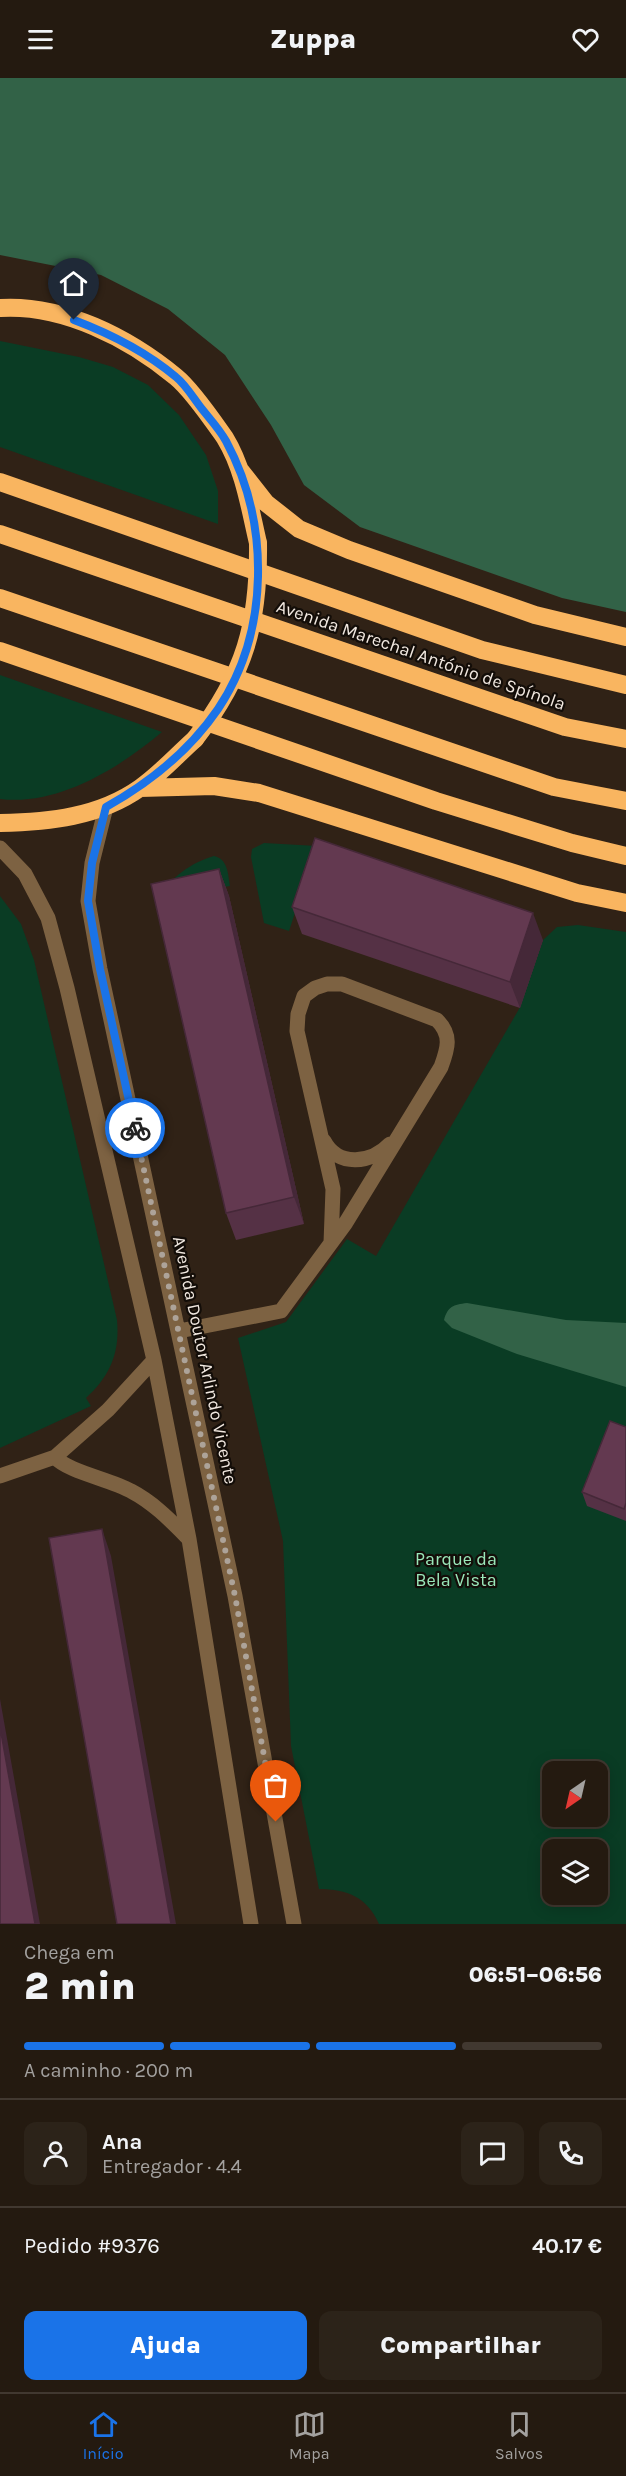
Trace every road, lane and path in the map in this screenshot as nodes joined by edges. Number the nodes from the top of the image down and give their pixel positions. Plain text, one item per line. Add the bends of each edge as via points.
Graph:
1 (0, 309) edge
2 (240, 470) junction
3 (0, 483) edge
4 (0, 534) edge
5 (0, 598) edge
6 (626, 637) edge
7 (0, 651) edge
8 (626, 685) edge
9 (626, 739) edge
10 (140, 788) junction
11 (626, 801) edge
12 (106, 807) junction
13 (0, 824) edge
14 (0, 848) edge
15 (626, 856) edge
16 (626, 903) edge
17 (400, 1135) junction
18 (322, 1136) junction
19 (331, 1243) junction
20 (179, 1331) junction
21 (154, 1360) junction
22 (55, 1456) junction
23 (0, 1476) edge
24 (189, 1539) junction
25 (251, 1924) edge
26 (294, 1924) edge

1 - 2 highway via 52,312 116,336 178,378 225,439
2 - 6 highway via 266,503 299,529 535,615
2 - 10 highway, bridge via 258,543 259,582 251,632 235,679 218,709 195,739
3 - 8 highway via 483,650
4 - 9 highway, Avenida Marechal António de Spínola via 566,727
5 - 11 highway via 554,787
7 - 15 highway via 436,801
10 - 12 highway
10 - 16 highway via 214,786 259,793 577,893
12 - 13 highway via 48,822
12 - 20 street, Avenida Doutor Arlindo Vicente via 92,863 88,901
14 - 21 street via 25,874 48,918
17 - 18 street via 382,1152 362,1160 337,1155
17 - 18 street via 441,1067 449,1038 446,1028 421,1012 342,984 315,988 304,996 298,1014 297,1031
17 - 19 street
18 - 19 street via 333,1189
19 - 20 street via 281,1311
20 - 26 street, Avenida Doutor Arlindo Vicente via 235,1596
21 - 22 street via 108,1410
21 - 24 street
22 - 23 street
22 - 24 street via 64,1466 133,1491
24 - 25 street

